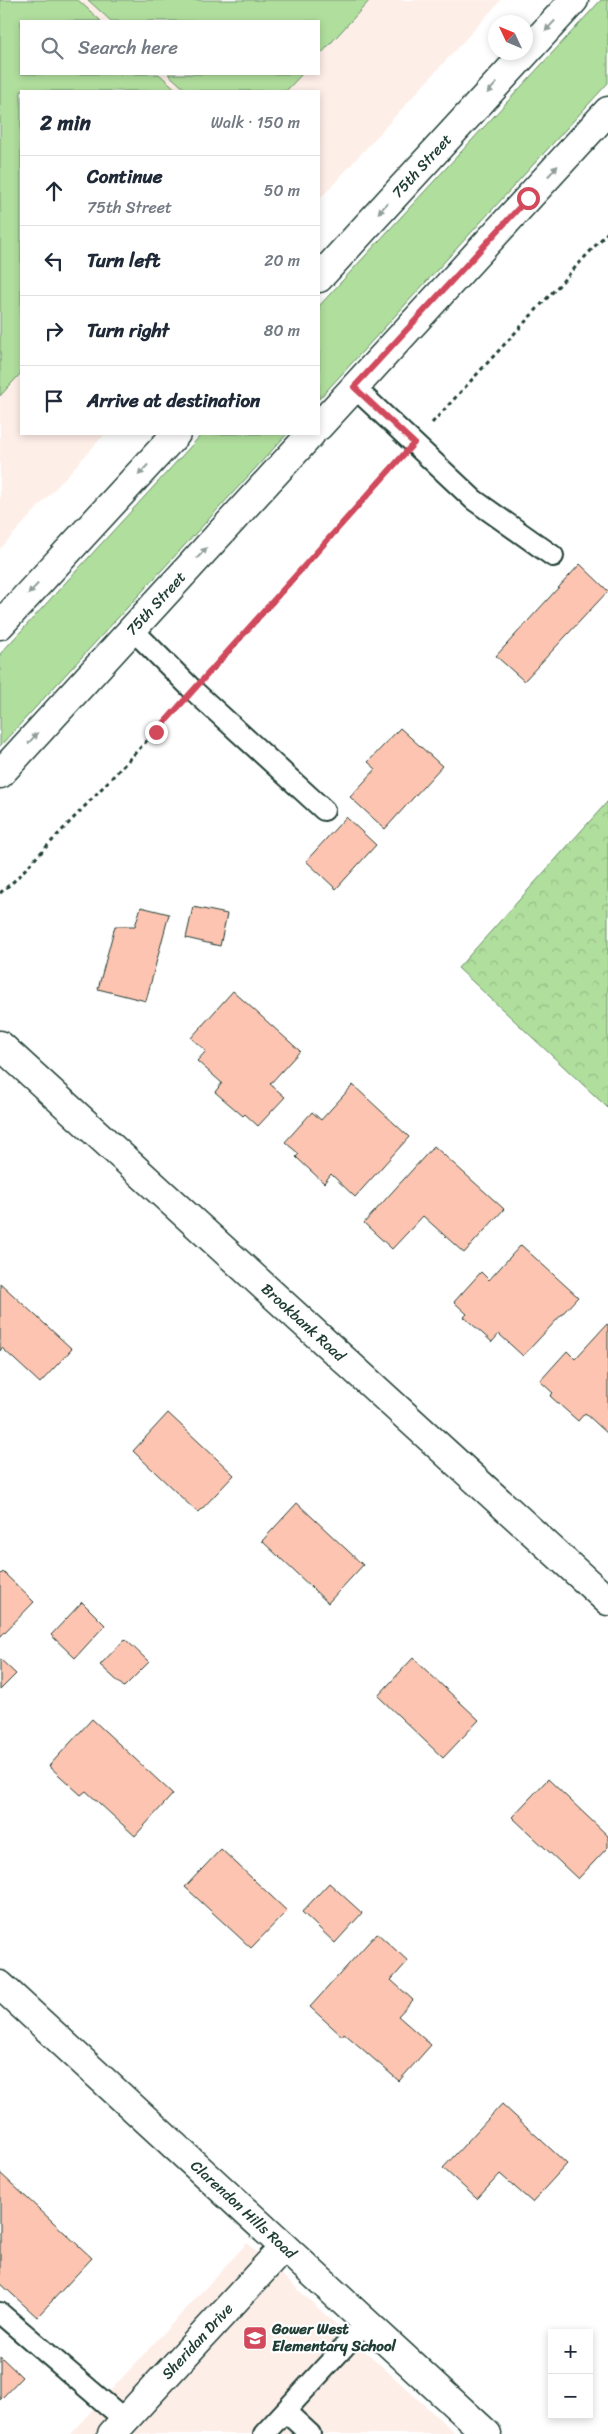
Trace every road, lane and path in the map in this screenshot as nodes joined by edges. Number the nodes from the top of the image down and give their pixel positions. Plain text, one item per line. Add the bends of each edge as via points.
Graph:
1 (574, 0) edge
2 (608, 111) edge
3 (608, 232) edge
4 (320, 277) edge
5 (354, 387) junction
6 (320, 425) edge
7 (175, 435) edge
8 (310, 435) edge
9 (414, 443) junction
10 (553, 556) dead end
11 (0, 625) edge
12 (132, 629) junction
13 (194, 691) junction
14 (0, 774) edge
15 (324, 810) dead end
16 (0, 892) edge
17 (0, 1045) edge
18 (608, 1601) edge
19 (0, 1985) edge
20 (284, 2247) junction
21 (0, 2313) edge
22 (366, 2323) junction
23 (285, 2411) junction
24 (118, 2427) edge
25 (264, 2434) edge
26 (310, 2434) edge
27 (487, 2434) edge

1 -> 4 street, 75th Street
5 -> 2 street
3 - 9 path
5 - 6 street
5 - 9 lane
7 -> 11 street
12 -> 8 street, 75th Street
9 - 10 lane via 474,500
9 - 13 path
12 - 13 lane
14 -> 12 street, 75th Street
13 - 15 lane
13 - 16 path
17 - 18 street, Brookbank Road
19 - 20 street, Clarendon Hills Road
20 - 22 street, Clarendon Hills Road
20 - 24 street, Sheridan Drive
21 - 24 lane
22 - 23 lane
22 - 27 street, Clarendon Hills Road
23 - 25 lane
23 - 26 lane

